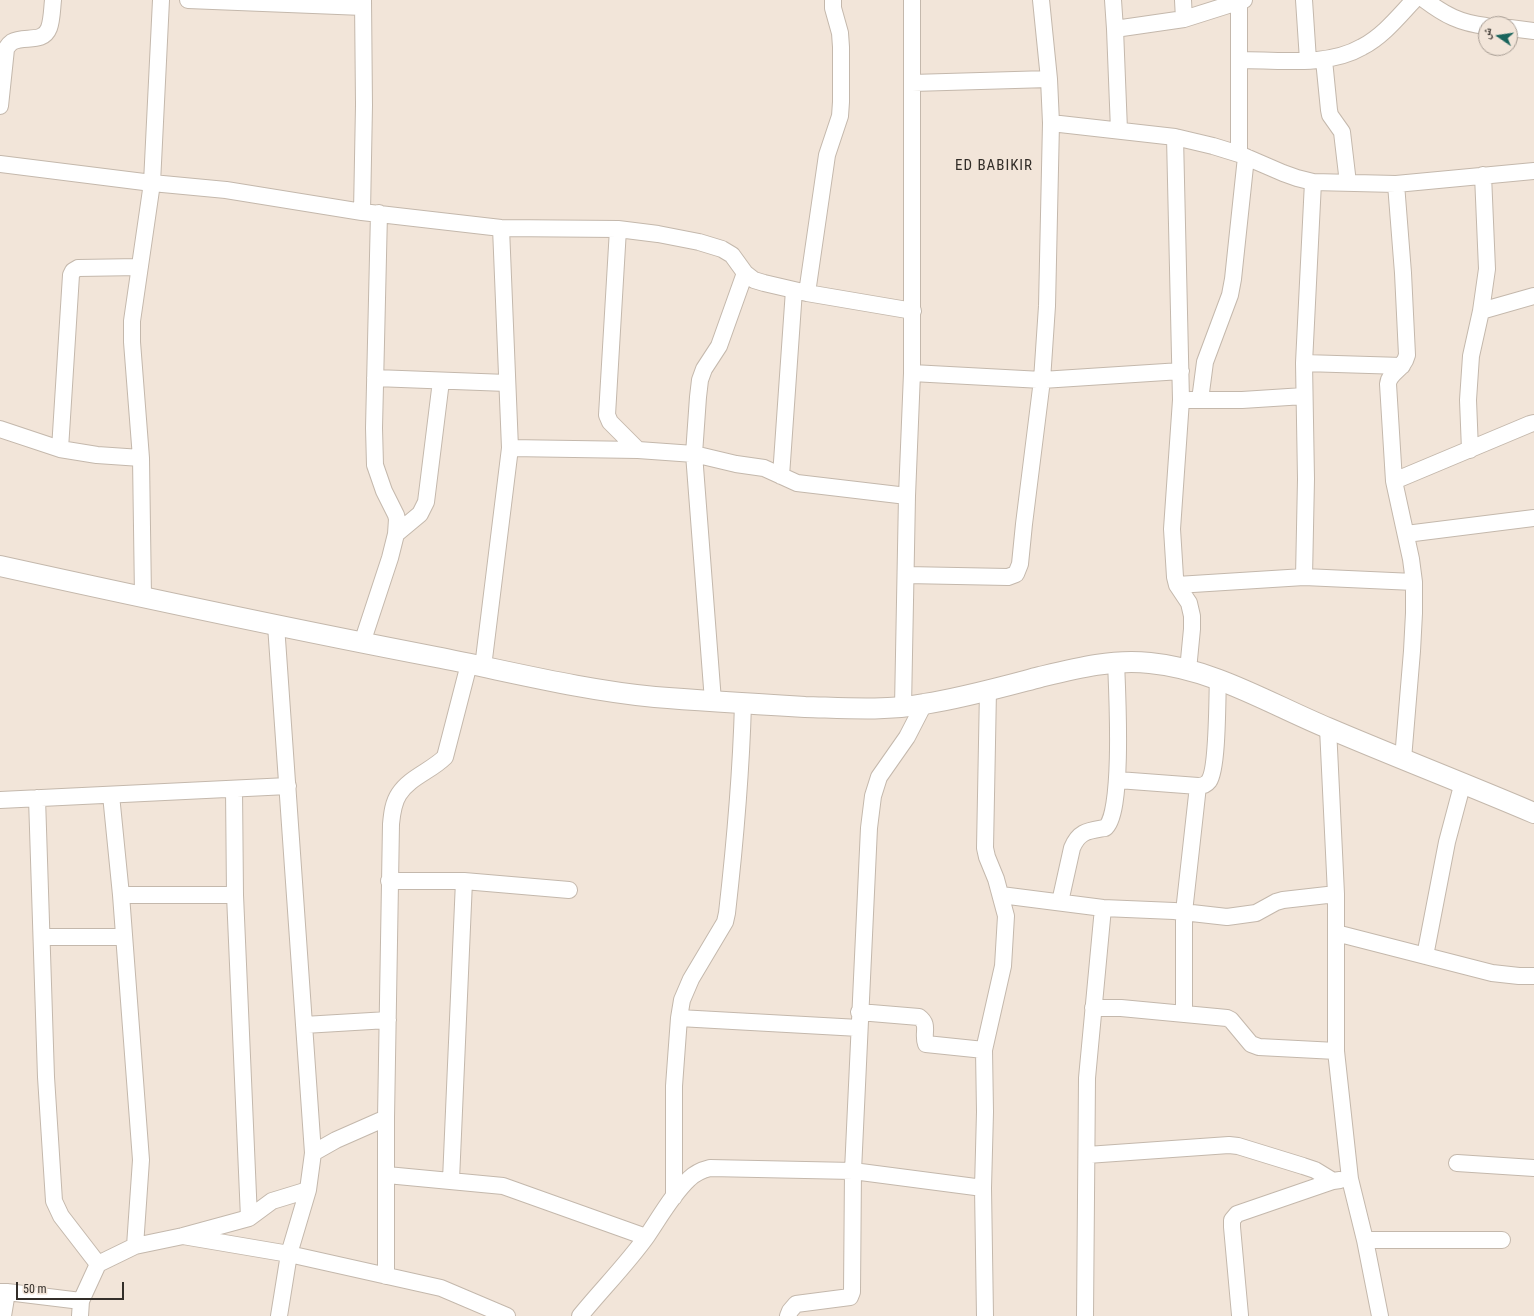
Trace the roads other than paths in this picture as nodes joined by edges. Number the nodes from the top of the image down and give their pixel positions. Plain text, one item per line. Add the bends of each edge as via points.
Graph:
1 (53, 0) edge
2 (161, 0) edge
3 (188, 0) edge
4 (833, 0) edge
5 (912, 0) edge
6 (1041, 0) edge
7 (1113, 0) edge
8 (1183, 0) edge
9 (1304, 0) edge
10 (1414, 0) edge
11 (1424, 0) edge
12 (1242, 1) edge
13 (363, 4) edge
14 (1184, 19) junction
15 (1478, 25) edge
16 (1115, 29) junction
17 (1518, 29) edge
18 (1534, 31) edge
19 (1239, 60) junction
20 (1316, 60) junction
21 (1049, 79) junction
22 (912, 82) junction
23 (0, 106) edge
24 (1051, 123) junction
25 (1119, 130) junction
26 (1175, 137) junction
27 (1242, 156) junction
28 (0, 164) edge
29 (1534, 171) edge
30 (1483, 175) junction
31 (1313, 182) junction
32 (152, 183) junction
33 (1348, 183) junction
34 (1396, 184) junction
35 (362, 212) junction
36 (379, 214) junction
37 (501, 228) junction
38 (618, 229) junction
39 (140, 267) junction
40 (745, 273) junction
41 (801, 292) junction
42 (1534, 296) edge
43 (913, 311) junction
44 (1481, 311) junction
45 (1304, 363) junction
46 (1402, 366) junction
47 (1181, 370) junction
48 (912, 373) junction
49 (375, 378) junction
50 (1042, 380) junction
51 (441, 381) junction
52 (507, 383) junction
53 (1304, 396) junction
54 (1181, 400) junction
55 (1200, 400) junction
56 (1534, 423) edge
57 (0, 429) edge
58 (510, 448) junction
59 (60, 449) junction
60 (638, 450) junction
61 (1470, 450) junction
62 (694, 454) junction
63 (140, 458) junction
64 (781, 476) junction
65 (1394, 481) junction
66 (907, 496) junction
67 (1534, 518) edge
68 (396, 534) junction
69 (1406, 534) junction
70 (0, 566) edge
71 (906, 575) junction
72 (1304, 577) junction
73 (1414, 582) junction
74 (1177, 585) junction
75 (143, 597) junction
76 (276, 625) junction
77 (362, 643) junction
78 (1116, 662) junction
79 (476, 666) junction
80 (1188, 670) junction
81 (1218, 678) junction
82 (988, 690) junction
83 (713, 701) junction
84 (744, 704) junction
85 (924, 704) junction
86 (903, 707) junction
87 (1328, 728) junction
88 (1403, 759) junction
89 (1118, 780) junction
90 (1463, 782) junction
91 (288, 786) junction
92 (1198, 786) junction
93 (234, 789) junction
94 (111, 795) junction
95 (37, 798) junction
96 (0, 800) edge
97 (1534, 813) edge
98 (389, 881) junction
99 (464, 881) junction
100 (569, 890) dead end
101 (1336, 894) junction
102 (121, 895) junction
103 (235, 895) junction
104 (1001, 895) junction
105 (1060, 902) junction
106 (1103, 908) junction
107 (1184, 912) junction
108 (1336, 933) junction
109 (42, 937) junction
110 (124, 937) junction
111 (1425, 956) junction
112 (1534, 976) edge
113 (1094, 1008) junction
114 (859, 1012) junction
115 (1184, 1014) junction
116 (679, 1018) junction
117 (388, 1020) junction
118 (304, 1024) junction
119 (859, 1028) junction
120 (984, 1050) junction
121 (1336, 1052) junction
122 (386, 1118) junction
123 (313, 1153) junction
124 (1087, 1155) junction
125 (1457, 1163) dead end
126 (1534, 1168) edge
127 (853, 1171) junction
128 (386, 1175) junction
129 (1350, 1179) junction
130 (451, 1180) junction
131 (1333, 1181) junction
132 (984, 1188) junction
133 (308, 1190) junction
134 (674, 1197) junction
135 (249, 1218) junction
136 (183, 1236) junction
137 (646, 1237) junction
138 (1365, 1240) junction
139 (1502, 1240) dead end
140 (135, 1246) junction
141 (289, 1254) junction
142 (98, 1264) junction
143 (386, 1276) junction
144 (3, 1292) edge
145 (80, 1309) edge
146 (3, 1316) edge
147 (279, 1316) edge
148 (507, 1316) edge
149 (580, 1316) edge
150 (788, 1316) edge
151 (985, 1316) edge
152 (1085, 1316) edge
153 (1238, 1316) edge
154 (1380, 1316) edge

1 - 23 street via 49,28 45,35 17,40 6,49
2 - 32 street
3 - 13 street
4 - 41 street via 840,33 842,102 827,155
5 - 22 street
6 - 21 street
7 - 16 street
8 - 14 street
9 - 20 street
10 - 20 street via 1384,31 1362,47 1340,57
11 - 15 street via 1459,21
12 - 14 street
12 - 19 street
13 - 35 street
14 - 16 street
16 - 25 street
17 - 18 street
19 - 20 street
19 - 27 street
20 - 33 street via 1330,115 1342,132
21 - 22 street
21 - 24 street
22 - 43 street
24 - 25 street
24 - 50 street via 1047,306
25 - 26 street
26 - 27 street
26 - 47 street
27 - 31 street
27 - 55 street via 1233,279 1230,295 1205,362
28 - 32 street
29 - 30 street
30 - 34 street
30 - 44 street via 1487,269
31 - 33 street
31 - 45 street
32 - 35 street via 226,190
32 - 39 street
33 - 34 street
34 - 46 street via 1407,355
35 - 36 street
36 - 37 street
36 - 49 street
37 - 38 street
37 - 52 street
38 - 40 street via 658,234 722,249 732,256
38 - 60 street via 607,415 610,422
39 - 59 street via 78,268 71,275
39 - 63 street via 132,320 132,342
40 - 41 street via 754,280
40 - 62 street via 719,346 700,380
41 - 43 street
41 - 64 street
42 - 44 street
43 - 48 street
44 - 61 street via 1471,356 1468,400
45 - 46 street
45 - 53 street
46 - 65 street via 1390,376 1388,384
47 - 50 street
47 - 54 street
48 - 50 street
48 - 66 street
49 - 51 street
49 - 68 street via 375,465 396,515
50 - 71 street via 1020,564 1016,574 1008,577
51 - 52 street
51 - 68 street via 426,502 420,514
52 - 58 street
53 - 55 street
53 - 72 street
54 - 55 street
54 - 74 street via 1172,529 1173,568
56 - 61 street
57 - 59 street
58 - 60 street
58 - 79 street
59 - 63 street
60 - 62 street
61 - 65 street
62 - 64 street via 764,468
62 - 83 street
63 - 75 street
64 - 66 street via 797,483
65 - 69 street
66 - 71 street
67 - 69 street
68 - 77 street
69 - 73 street
70 - 75 street
71 - 86 street
72 - 73 street
72 - 74 street
73 - 88 street via 1412,651
74 - 80 street via 1189,603 1192,616
75 - 76 street
76 - 77 street
76 - 91 street
77 - 79 street
78 - 80 street via 1149,662
78 - 82 street via 1080,667
78 - 89 street
79 - 83 street via 610,692
79 - 98 street via 445,757 399,794 391,824
80 - 81 street
81 - 87 street
81 - 92 street via 1212,773 1207,784
82 - 85 street
82 - 104 street via 985,848
83 - 84 street
84 - 86 street via 880,709
84 - 116 street via 737,819 727,913 725,922 691,979 682,1000
85 - 86 street
85 - 114 street via 907,737 879,777 873,796 868,828
87 - 88 street
87 - 101 street
88 - 90 street
89 - 92 street
89 - 105 street via 1109,825 1079,835 1072,848
90 - 97 street
90 - 111 street via 1447,842
91 - 93 street
91 - 118 street
92 - 107 street
93 - 94 street
93 - 103 street
94 - 95 street
94 - 102 street
95 - 96 street
95 - 109 street
98 - 99 street
98 - 117 street
99 - 100 street
99 - 130 street
101 - 107 street via 1276,902 1261,911 1227,917
101 - 108 street
102 - 103 street
102 - 110 street
103 - 135 street
104 - 105 street
104 - 120 street via 1006,916 1003,966
105 - 106 street
106 - 107 street
106 - 113 street
107 - 115 street
108 - 111 street
108 - 121 street
109 - 110 street
109 - 142 street via 46,1077 54,1201 61,1216
110 - 140 street via 141,1160
111 - 112 street via 1492,973
113 - 115 street
113 - 124 street via 1087,1078
114 - 119 street
114 - 120 street via 919,1017 924,1020 926,1044
115 - 121 street via 1229,1019 1251,1044 1259,1047
116 - 119 street
116 - 134 street via 674,1086
117 - 118 street
117 - 122 street
118 - 123 street
119 - 127 street
120 - 132 street
121 - 129 street
122 - 123 street
122 - 128 street
123 - 133 street
124 - 131 street via 1229,1145 1315,1170
124 - 152 street
125 - 126 street
127 - 132 street
127 - 134 street via 710,1168 699,1171 688,1179
127 - 150 street via 850,1297 796,1304
128 - 130 street
128 - 143 street
129 - 131 street
129 - 138 street
130 - 137 street via 503,1186
131 - 153 street via 1236,1214 1232,1220 1232,1227
132 - 151 street
133 - 135 street via 272,1201
133 - 141 street
134 - 137 street
135 - 136 street
136 - 140 street
136 - 141 street
137 - 149 street
138 - 139 street
138 - 154 street
140 - 142 street
141 - 143 street
141 - 147 street
142 - 145 street
143 - 148 street via 441,1288
144 - 145 street
144 - 146 street

